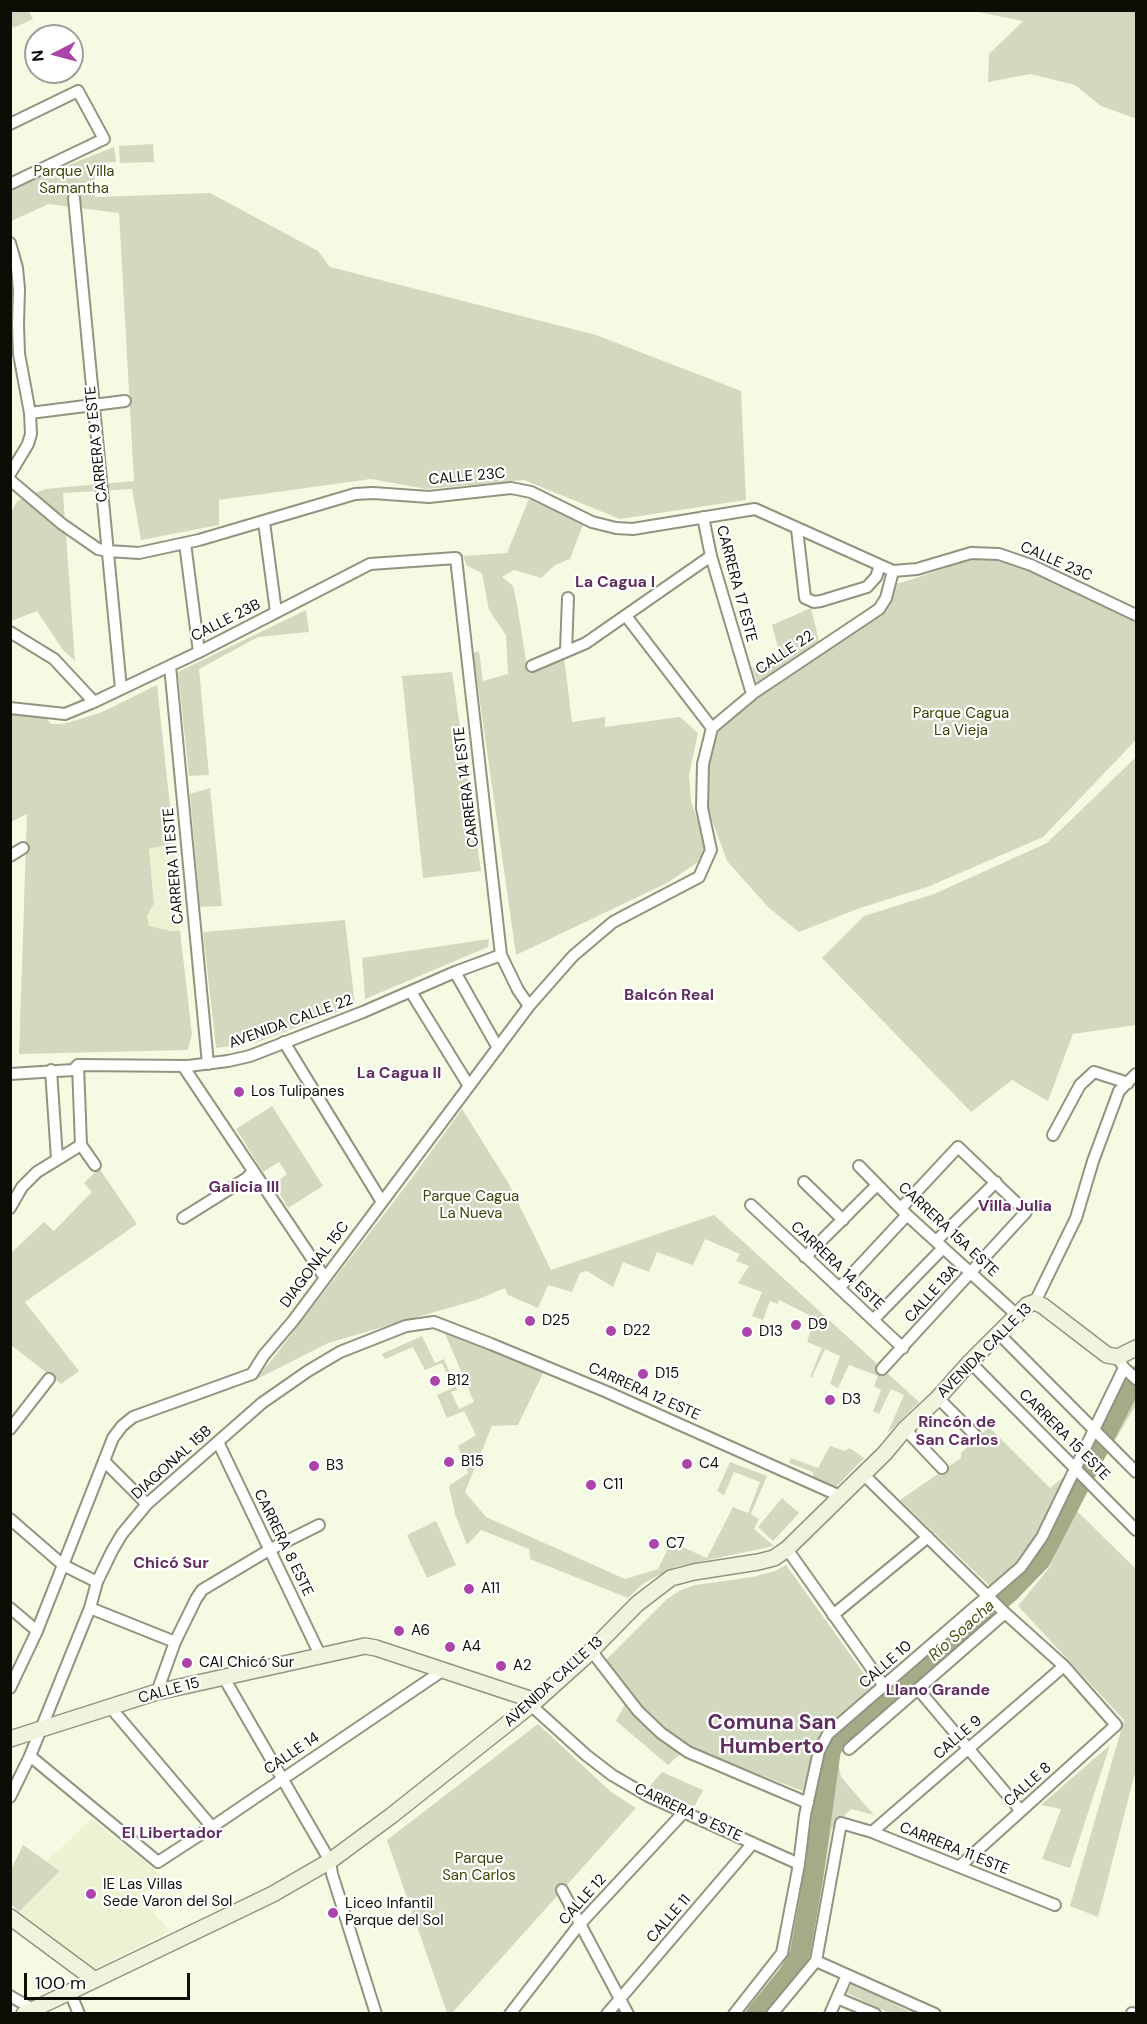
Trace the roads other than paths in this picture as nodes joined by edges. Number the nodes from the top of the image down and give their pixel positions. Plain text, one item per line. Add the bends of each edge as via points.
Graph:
1 (10, 124) edge
2 (10, 184) edge
3 (74, 198) dead end
4 (10, 243) edge
5 (125, 400) dead end
6 (92, 405) junction
7 (30, 413) junction
8 (10, 474) edge
9 (10, 480) edge
10 (703, 517) junction
11 (264, 522) junction
12 (797, 529) junction
13 (185, 543) junction
14 (108, 551) junction
15 (711, 556) junction
16 (456, 558) joint
17 (880, 566) junction
18 (893, 571) junction
19 (568, 598) dead end
20 (276, 612) junction
21 (1137, 615) edge
22 (626, 616) junction
23 (10, 632) edge
24 (566, 651) junction
25 (199, 652) junction
26 (170, 666) junction
27 (532, 666) dead end
28 (121, 689) junction
29 (752, 694) junction
30 (94, 702) junction
31 (10, 708) edge
32 (712, 728) junction
33 (23, 848) dead end
34 (10, 856) edge
35 (501, 955) junction
36 (455, 972) junction
37 (411, 992) junction
38 (529, 1006) junction
39 (284, 1042) junction
40 (498, 1048) junction
41 (207, 1064) junction
42 (78, 1065) junction
43 (183, 1066) junction
44 (51, 1070) junction
45 (10, 1074) edge
46 (1137, 1074) edge
47 (1128, 1083) junction
48 (469, 1086) junction
49 (1053, 1135) dead end
50 (81, 1145) junction
51 (57, 1159) junction
52 (95, 1165) dead end
53 (859, 1166) dead end
54 (253, 1171) junction
55 (804, 1182) dead end
56 (996, 1182) junction
57 (877, 1185) junction
58 (382, 1202) junction
59 (751, 1205) dead end
60 (10, 1208) edge
61 (905, 1211) junction
62 (183, 1218) dead end
63 (843, 1220) junction
64 (940, 1245) junction
65 (806, 1257) junction
66 (971, 1273) junction
67 (324, 1278) junction
68 (839, 1288) junction
69 (1035, 1302) junction
70 (1018, 1316) junction
71 (873, 1320) junction
72 (434, 1322) joint
73 (999, 1334) junction
74 (903, 1348) junction
75 (1137, 1348) edge
76 (970, 1362) junction
77 (882, 1369) dead end
78 (1127, 1369) edge
79 (49, 1379) dead end
80 (938, 1398) junction
81 (10, 1429) edge
82 (906, 1429) junction
83 (1097, 1433) junction
84 (975, 1436) dead end
85 (218, 1442) junction
86 (105, 1462) junction
87 (942, 1468) dead end
88 (1078, 1471) junction
89 (1137, 1472) edge
90 (862, 1473) junction
91 (840, 1496) junction
92 (147, 1503) junction
93 (10, 1519) edge
94 (320, 1525) dead end
95 (1137, 1530) edge
96 (928, 1537) junction
97 (787, 1549) junction
98 (269, 1550) junction
99 (63, 1565) junction
100 (98, 1582) junction
101 (989, 1598) junction
102 (10, 1608) edge
103 (90, 1608) junction
104 (1003, 1611) junction
105 (833, 1616) junction
106 (37, 1631) junction
107 (175, 1642) junction
108 (593, 1649) junction
109 (321, 1657) junction
110 (1064, 1666) junction
111 (442, 1671) junction
112 (224, 1678) junction
113 (884, 1686) junction
114 (10, 1688) edge
115 (918, 1689) junction
116 (157, 1692) junction
117 (536, 1701) junction
118 (111, 1708) junction
119 (40, 1731) junction
120 (10, 1739) edge
121 (849, 1749) dead end
122 (968, 1749) junction
123 (30, 1756) junction
124 (282, 1779) junction
125 (10, 1797) edge
126 (808, 1803) junction
127 (1021, 1811) junction
128 (684, 1812) junction
129 (212, 1827) junction
130 (872, 1832) junction
131 (753, 1844) junction
132 (330, 1861) junction
133 (799, 1864) junction
134 (960, 1866) junction
135 (562, 1890) dead end
136 (1055, 1905) dead end
137 (10, 1917) edge
138 (579, 1925) junction
139 (816, 1961) junction
140 (847, 1975) junction
141 (95, 1980) junction
142 (70, 1992) junction
143 (10, 1996) edge
144 (837, 1998) junction
145 (620, 1999) junction
146 (29, 2011) edge
147 (79, 2013) edge
148 (376, 2013) edge
149 (510, 2013) edge
150 (607, 2013) edge
151 (628, 2013) edge
152 (734, 2013) edge
153 (772, 2013) edge
154 (830, 2013) edge
155 (875, 2013) edge
156 (935, 2013) edge

1 - 2 street via 78,91 104,139
3 - 6 street, CARRERA 9 ESTE
4 - 7 street via 19,289 19,354
5 - 6 street
6 - 7 street
6 - 14 street, CARRERA 9 ESTE
7 - 8 street via 28,444
9 - 14 street, CALLE 23C via 85,541
10 - 11 street, CALLE 23C via 633,529 616,528 592,522 531,492 511,488 429,497 355,494
10 - 12 street, CALLE 23C via 755,509
10 - 15 street, CARRERA 17 ESTE
11 - 13 street, CALLE 23C
11 - 20 street
12 - 17 street, CALLE 23C
12 - 17 street via 805,598 814,602 857,591 872,583
13 - 14 street, CALLE 23C via 139,553
13 - 25 street
14 - 28 street, CARRERA 9 ESTE
15 - 22 street
15 - 29 street, CARRERA 17 ESTE
16 - 20 street, CALLE 23B via 370,564
16 - 35 street, CARRERA 14 ESTE
17 - 18 street, CALLE 23C
18 - 21 street, CALLE 23C via 917,569 971,553 999,554
18 - 29 street, CALLE 22 via 879,609
19 - 24 street
20 - 25 street, CALLE 23B
22 - 24 street via 586,643
22 - 32 street
23 - 30 street via 54,659
24 - 27 street
25 - 26 street, CALLE 23B
26 - 28 street, CALLE 23B
26 - 41 street, CARRERA 11 ESTE
28 - 30 street, CALLE 23B
29 - 32 street, CALLE 22
30 - 31 street, CALLE 23B via 65,714
32 - 38 street, DIAGONAL 15C via 703,764 702,808 711,850 699,877 613,922 573,956
33 - 34 street
35 - 36 street, AVENIDA CALLE 22
35 - 38 street, CARRERA 14 ESTE
36 - 37 street, AVENIDA CALLE 22
36 - 40 street
37 - 39 street, AVENIDA CALLE 22
37 - 48 street
38 - 40 street, DIAGONAL 15C
39 - 41 street, AVENIDA CALLE 22 via 250,1056
39 - 58 street
40 - 48 street, DIAGONAL 15C
41 - 43 street, AVENIDA CALLE 22
42 - 43 street, AVENIDA CALLE 22
42 - 44 street, AVENIDA CALLE 22 via 73,1070
42 - 50 street
43 - 54 street
44 - 45 street, AVENIDA CALLE 22
44 - 51 street
46 - 47 street
47 - 49 street via 1094,1072 1080,1085
47 - 69 street via 1119,1091 1076,1218
48 - 58 street, DIAGONAL 15C
50 - 51 street
50 - 52 street
51 - 60 street via 22,1187
53 - 57 street, CARRERA 15A ESTE
54 - 62 street
54 - 67 street
55 - 63 street
56 - 61 street via 958,1147
56 - 64 street
56 - 66 street, CALLE 13A via 1026,1212
57 - 61 street, CARRERA 15A ESTE
57 - 63 street
58 - 67 street, DIAGONAL 15C
59 - 65 street, CARRERA 14 ESTE
61 - 64 street, CARRERA 15A ESTE
61 - 68 street
63 - 65 street
64 - 66 street, CARRERA 15A ESTE
64 - 71 street
65 - 68 street, CARRERA 14 ESTE
66 - 70 street, CARRERA 15A ESTE
66 - 74 street, CALLE 13A
67 - 86 street, DIAGONAL 15C via 252,1374 133,1418 114,1438
68 - 71 street, CARRERA 14 ESTE
69 - 70 main road, AVENIDA CALLE 13
69 - 78 main road
70 - 73 main road, AVENIDA CALLE 13
71 - 74 street, CARRERA 14 ESTE
72 - 85 street, DIAGONAL 15B via 406,1326 340,1352 262,1403
72 - 91 street, CARRERA 12 ESTE via 607,1392
73 - 76 main road, AVENIDA CALLE 13
73 - 83 street
74 - 77 street, CALLE 13A
75 - 78 main road
76 - 80 main road, AVENIDA CALLE 13
76 - 88 street, CARRERA 15 ESTE
78 - 83 street, CALLE 10
79 - 81 street
80 - 82 main road, AVENIDA CALLE 13
80 - 84 street
82 - 87 street
82 - 90 main road, AVENIDA CALLE 13
83 - 88 street, CALLE 10
83 - 89 street
85 - 92 street, DIAGONAL 15B
85 - 98 street, CARRERA 8 ESTE
86 - 92 street
86 - 99 street, DIAGONAL 15C
88 - 95 street, CARRERA 15 ESTE
88 - 101 street, CALLE 10 via 1021,1568
90 - 91 main road, AVENIDA CALLE 13
90 - 96 street
91 - 97 main road, AVENIDA CALLE 13
92 - 100 street, DIAGONAL 15B via 122,1534
93 - 99 street
94 - 98 street
96 - 101 street
96 - 105 street
97 - 105 street
97 - 108 main road, AVENIDA CALLE 13 via 758,1562 671,1578 637,1604
98 - 107 street via 202,1590
98 - 109 street, CARRERA 8 ESTE
99 - 100 street
99 - 106 street, DIAGONAL 15C
100 - 103 street, DIAGONAL 15B
101 - 104 street
101 - 113 street, CALLE 10
102 - 106 street
103 - 107 street
103 - 119 street, DIAGONAL 15B
104 - 110 street
104 - 115 street
105 - 113 street
106 - 114 street, DIAGONAL 15C
107 - 116 street
108 - 117 main road, AVENIDA CALLE 13
108 - 126 street via 639,1711 661,1733 688,1752
109 - 111 main road, CALLE 15 via 365,1646
109 - 112 main road, CALLE 15
110 - 122 street, CALLE 9
110 - 127 street, CALLE 8 via 1116,1725
111 - 117 main road
111 - 124 street, CALLE 14
112 - 116 main road, CALLE 15
112 - 124 street
113 - 126 street, CALLE 10 via 828,1734 819,1751
115 - 121 street
115 - 122 street
116 - 118 main road, CALLE 15
117 - 128 street, CARRERA 9 ESTE via 533,1707 603,1768 648,1796
117 - 132 main road, AVENIDA CALLE 13
118 - 119 main road, CALLE 15
118 - 129 street
119 - 120 main road, CALLE 15
119 - 123 street, DIAGONAL 15B
122 - 127 street
122 - 130 street, CALLE 9
123 - 125 street, DIAGONAL 15B
123 - 129 street, CALLE 14 via 158,1862
124 - 129 street, CALLE 14
124 - 132 street
126 - 133 street, CALLE 10
127 - 134 street, CALLE 8
128 - 131 street, CARRERA 9 ESTE
128 - 138 street, CALLE 12
130 - 134 street, CARRERA 11 ESTE
130 - 139 street, CARRERA 11 ESTE via 841,1824
131 - 133 street, CARRERA 9 ESTE
131 - 145 street, CALLE 11
132 - 141 main road, AVENIDA CALLE 13 via 273,1894
132 - 148 street
133 - 152 street, CALLE 10 via 782,1953
134 - 136 street, CARRERA 11 ESTE
135 - 138 street
137 - 141 main road
138 - 145 street
138 - 149 street, CALLE 12
139 - 140 street
139 - 153 street
140 - 144 street
140 - 156 street
141 - 142 main road, AVENIDA CALLE 13
142 - 146 main road, AVENIDA CALLE 13
142 - 147 street
143 - 146 street
144 - 154 street
144 - 155 street
145 - 150 street, CALLE 11
145 - 151 street

